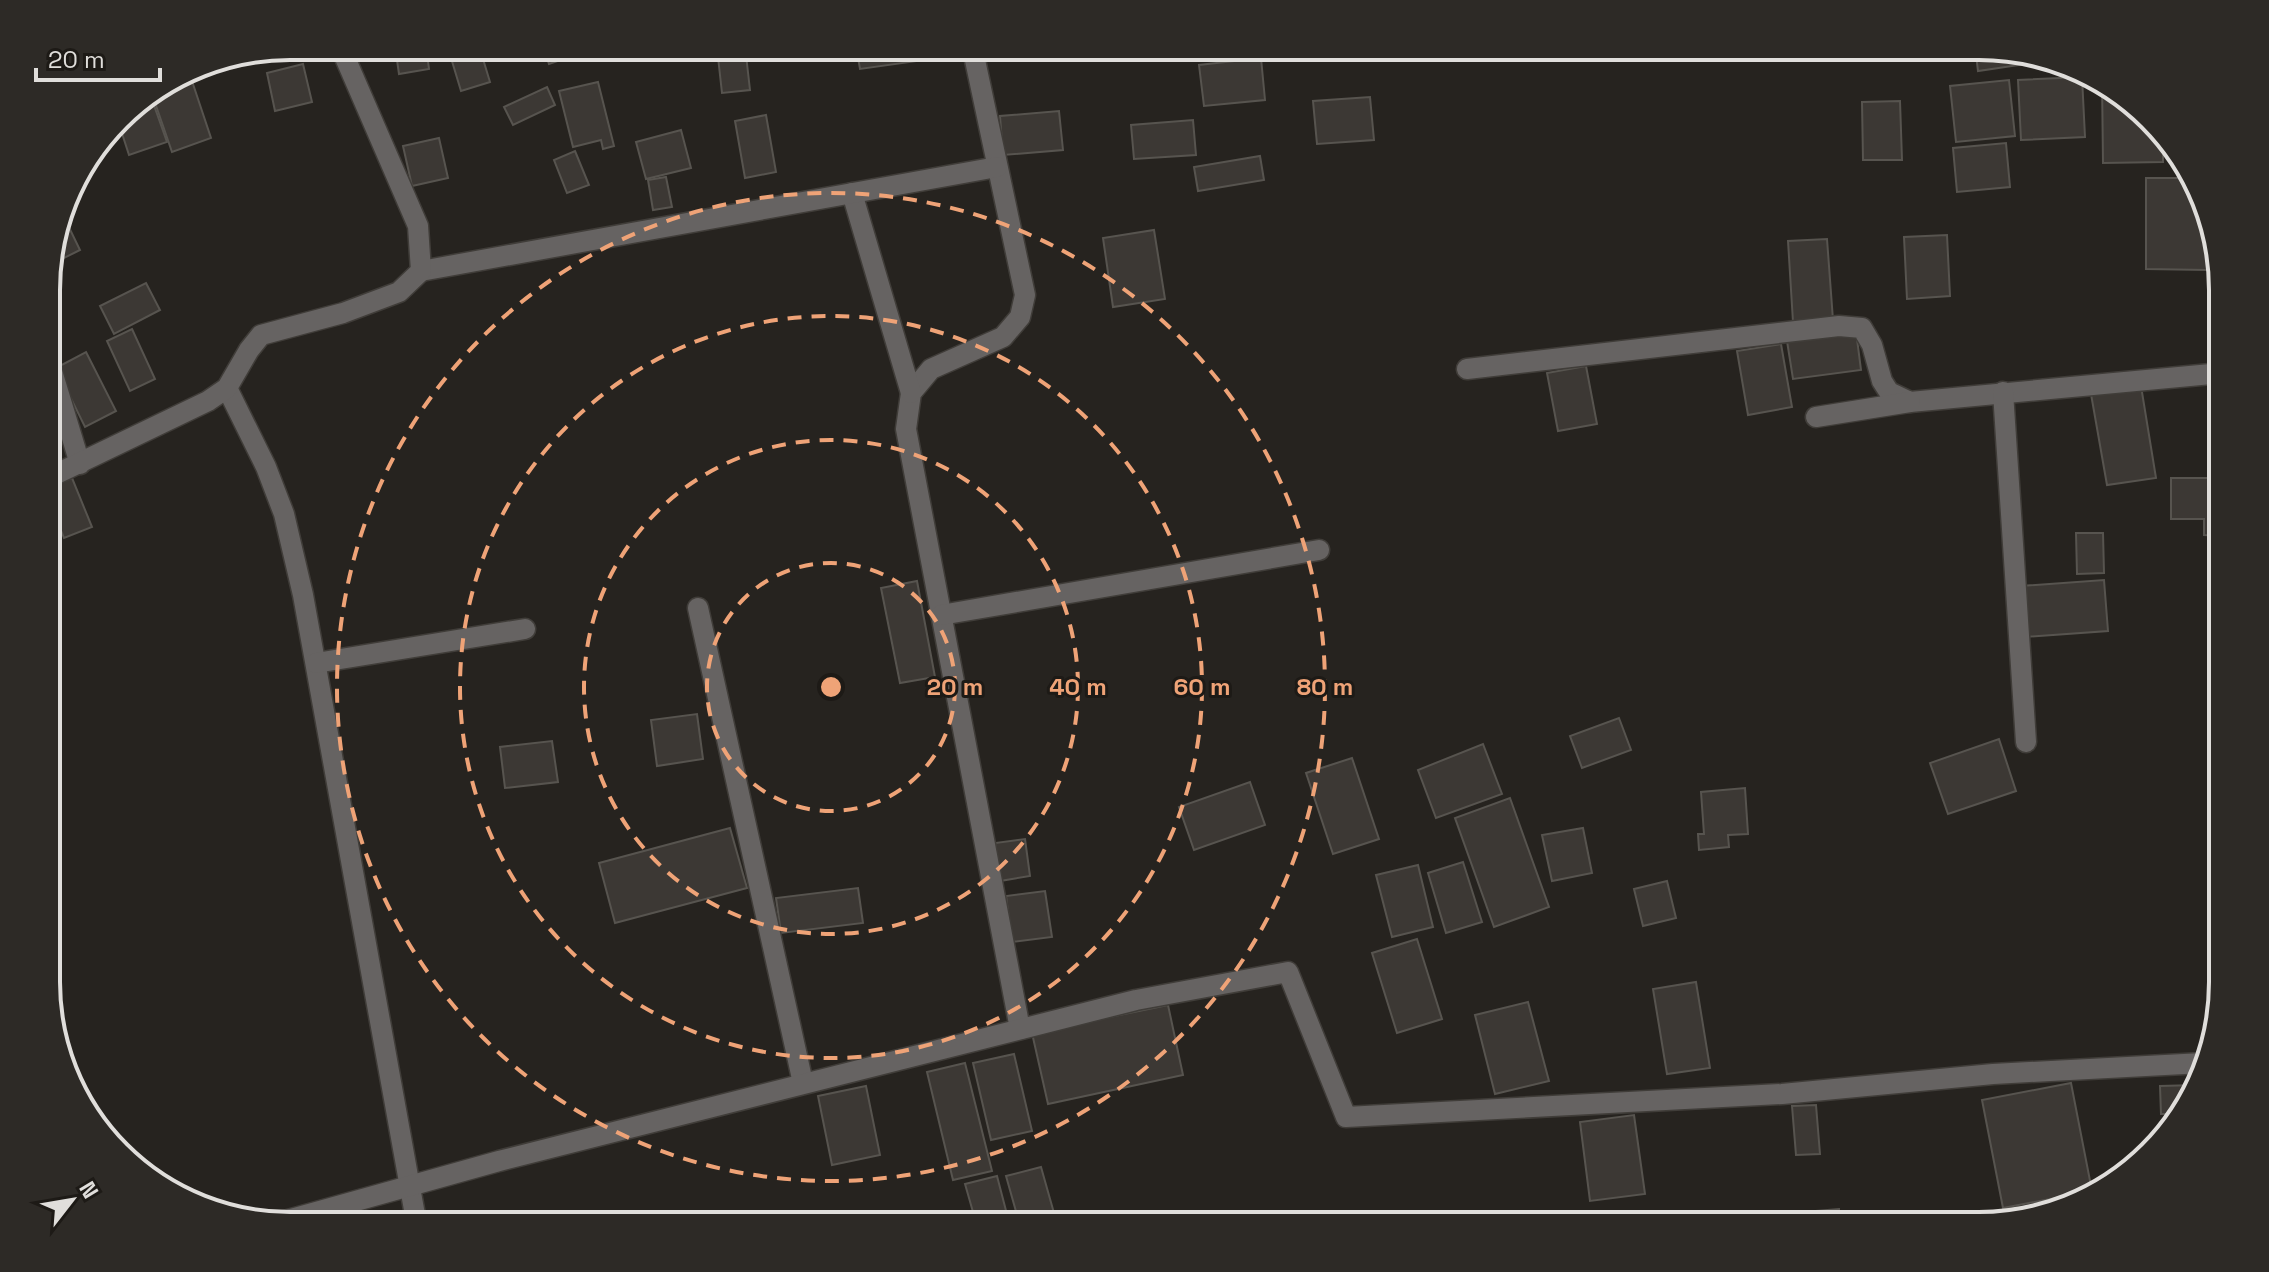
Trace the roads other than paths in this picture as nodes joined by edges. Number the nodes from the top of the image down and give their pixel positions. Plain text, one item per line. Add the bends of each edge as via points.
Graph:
1 (346, 60) edge
2 (975, 60) edge
3 (997, 167) junction
4 (852, 193) junction
5 (421, 271) junction
6 (1467, 369) dead end
7 (2209, 374) edge
8 (227, 388) junction
9 (2003, 392) junction
10 (911, 393) junction
11 (60, 398) edge
12 (1910, 402) junction
13 (1816, 417) dead end
14 (80, 464) junction
15 (60, 473) edge
16 (1319, 550) dead end
17 (698, 608) dead end
18 (941, 615) junction
19 (525, 629) dead end
20 (316, 663) junction
21 (2026, 742) dead end
22 (1020, 1029) junction
23 (2194, 1063) edge
24 (803, 1083) junction
25 (409, 1186) junction
26 (316, 1212) edge
27 (414, 1212) edge

1 - 5 street via 418,226
2 - 3 street
3 - 4 street
3 - 10 street via 1025,295 1020,317 1003,337 931,369
4 - 5 street
4 - 10 street
5 - 8 street via 399,292 261,335
6 - 12 street via 1839,326 1862,328 1889,392
7 - 9 street
8 - 14 street
8 - 20 street via 284,514
9 - 12 street
9 - 21 street
10 - 18 street via 906,429
11 - 14 street
12 - 13 street
14 - 15 street
16 - 18 street
17 - 24 street
18 - 22 street
19 - 20 street
20 - 25 street
22 - 23 street via 1136,1000 1288,972 1346,1117 1782,1094 1993,1074
22 - 24 street
24 - 25 street
25 - 26 street
25 - 27 street

